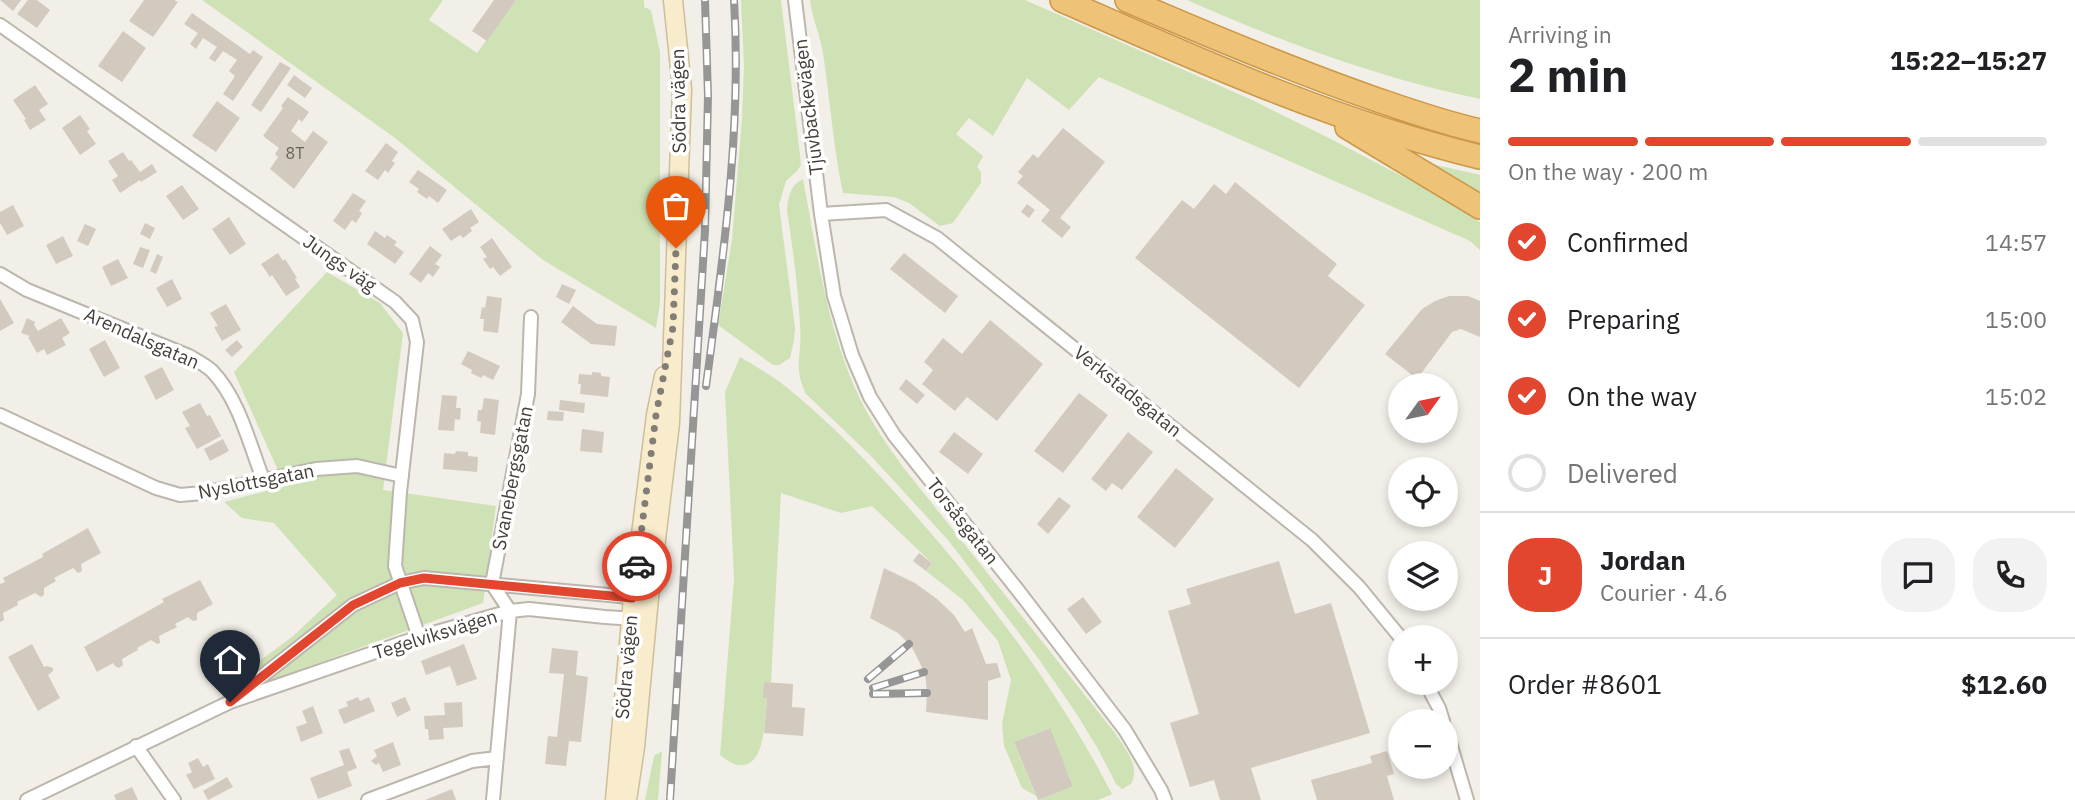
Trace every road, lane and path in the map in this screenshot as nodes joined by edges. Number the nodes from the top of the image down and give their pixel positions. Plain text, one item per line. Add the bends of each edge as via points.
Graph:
1 (673, 0) edge
2 (795, 0) edge
3 (1062, 0) edge
4 (1127, 0) edge
5 (0, 25) edge
6 (1309, 104) junction
7 (1405, 109) junction
8 (1480, 119) edge
9 (1480, 131) edge
10 (1480, 157) edge
11 (1480, 207) edge
12 (821, 214) junction
13 (0, 274) edge
14 (531, 317) dead end
15 (0, 415) edge
16 (402, 476) junction
17 (263, 479) junction
18 (400, 583) junction
19 (492, 584) junction
20 (641, 598) junction
21 (510, 611) junction
22 (639, 619) junction
23 (1390, 625) edge
24 (419, 638) junction
25 (230, 702) junction
26 (136, 746) junction
27 (497, 758) junction
28 (1458, 770) edge
29 (27, 800) edge
30 (174, 800) edge
31 (368, 800) edge
32 (493, 800) edge
33 (615, 800) edge
34 (627, 800) edge
35 (1165, 800) edge
36 (1467, 800) edge

1 - 20 main road, Södra vägen via 682,89 673,327 656,415
2 - 12 street, Tjuvbackevägen
3 - 6 highway
4 - 7 highway via 1262,58
5 - 16 street, Jungs väg via 395,302 412,320 417,342
6 - 10 highway
6 - 11 highway
7 - 8 highway
7 - 9 highway
12 - 23 street, Verkstadsgatan via 886,210 937,238 1312,540
12 - 35 street, Torsåsgatan via 834,296 870,397 894,435 1125,730
13 - 17 street, Arendalsgatan via 210,369 227,390
14 - 19 street, Svanebergsgatan via 528,394
15 - 17 street, Nyslottsgatan via 180,495
16 - 17 street, Nyslottsgatan via 357,466
16 - 18 street, Jungs väg via 395,545
18 - 19 street, Tegelviksvägen via 424,578
18 - 24 street, Jungs väg
18 - 25 street, Tegelviksvägen via 353,605
19 - 20 street, Tegelviksvägen
19 - 21 street
20 - 22 main road, Södra vägen
21 - 22 street, Tegelviksvägen
21 - 24 street, Tegelviksvägen
21 - 27 street
22 - 33 main road, Södra vägen
22 - 34 main road, Södra vägen via 635,747
24 - 25 street, Tegelviksvägen
25 - 26 street, Tegelviksvägen
26 - 29 street, Tegelviksvägen
26 - 30 street
27 - 31 street via 472,761
27 - 32 street
28 - 36 street

